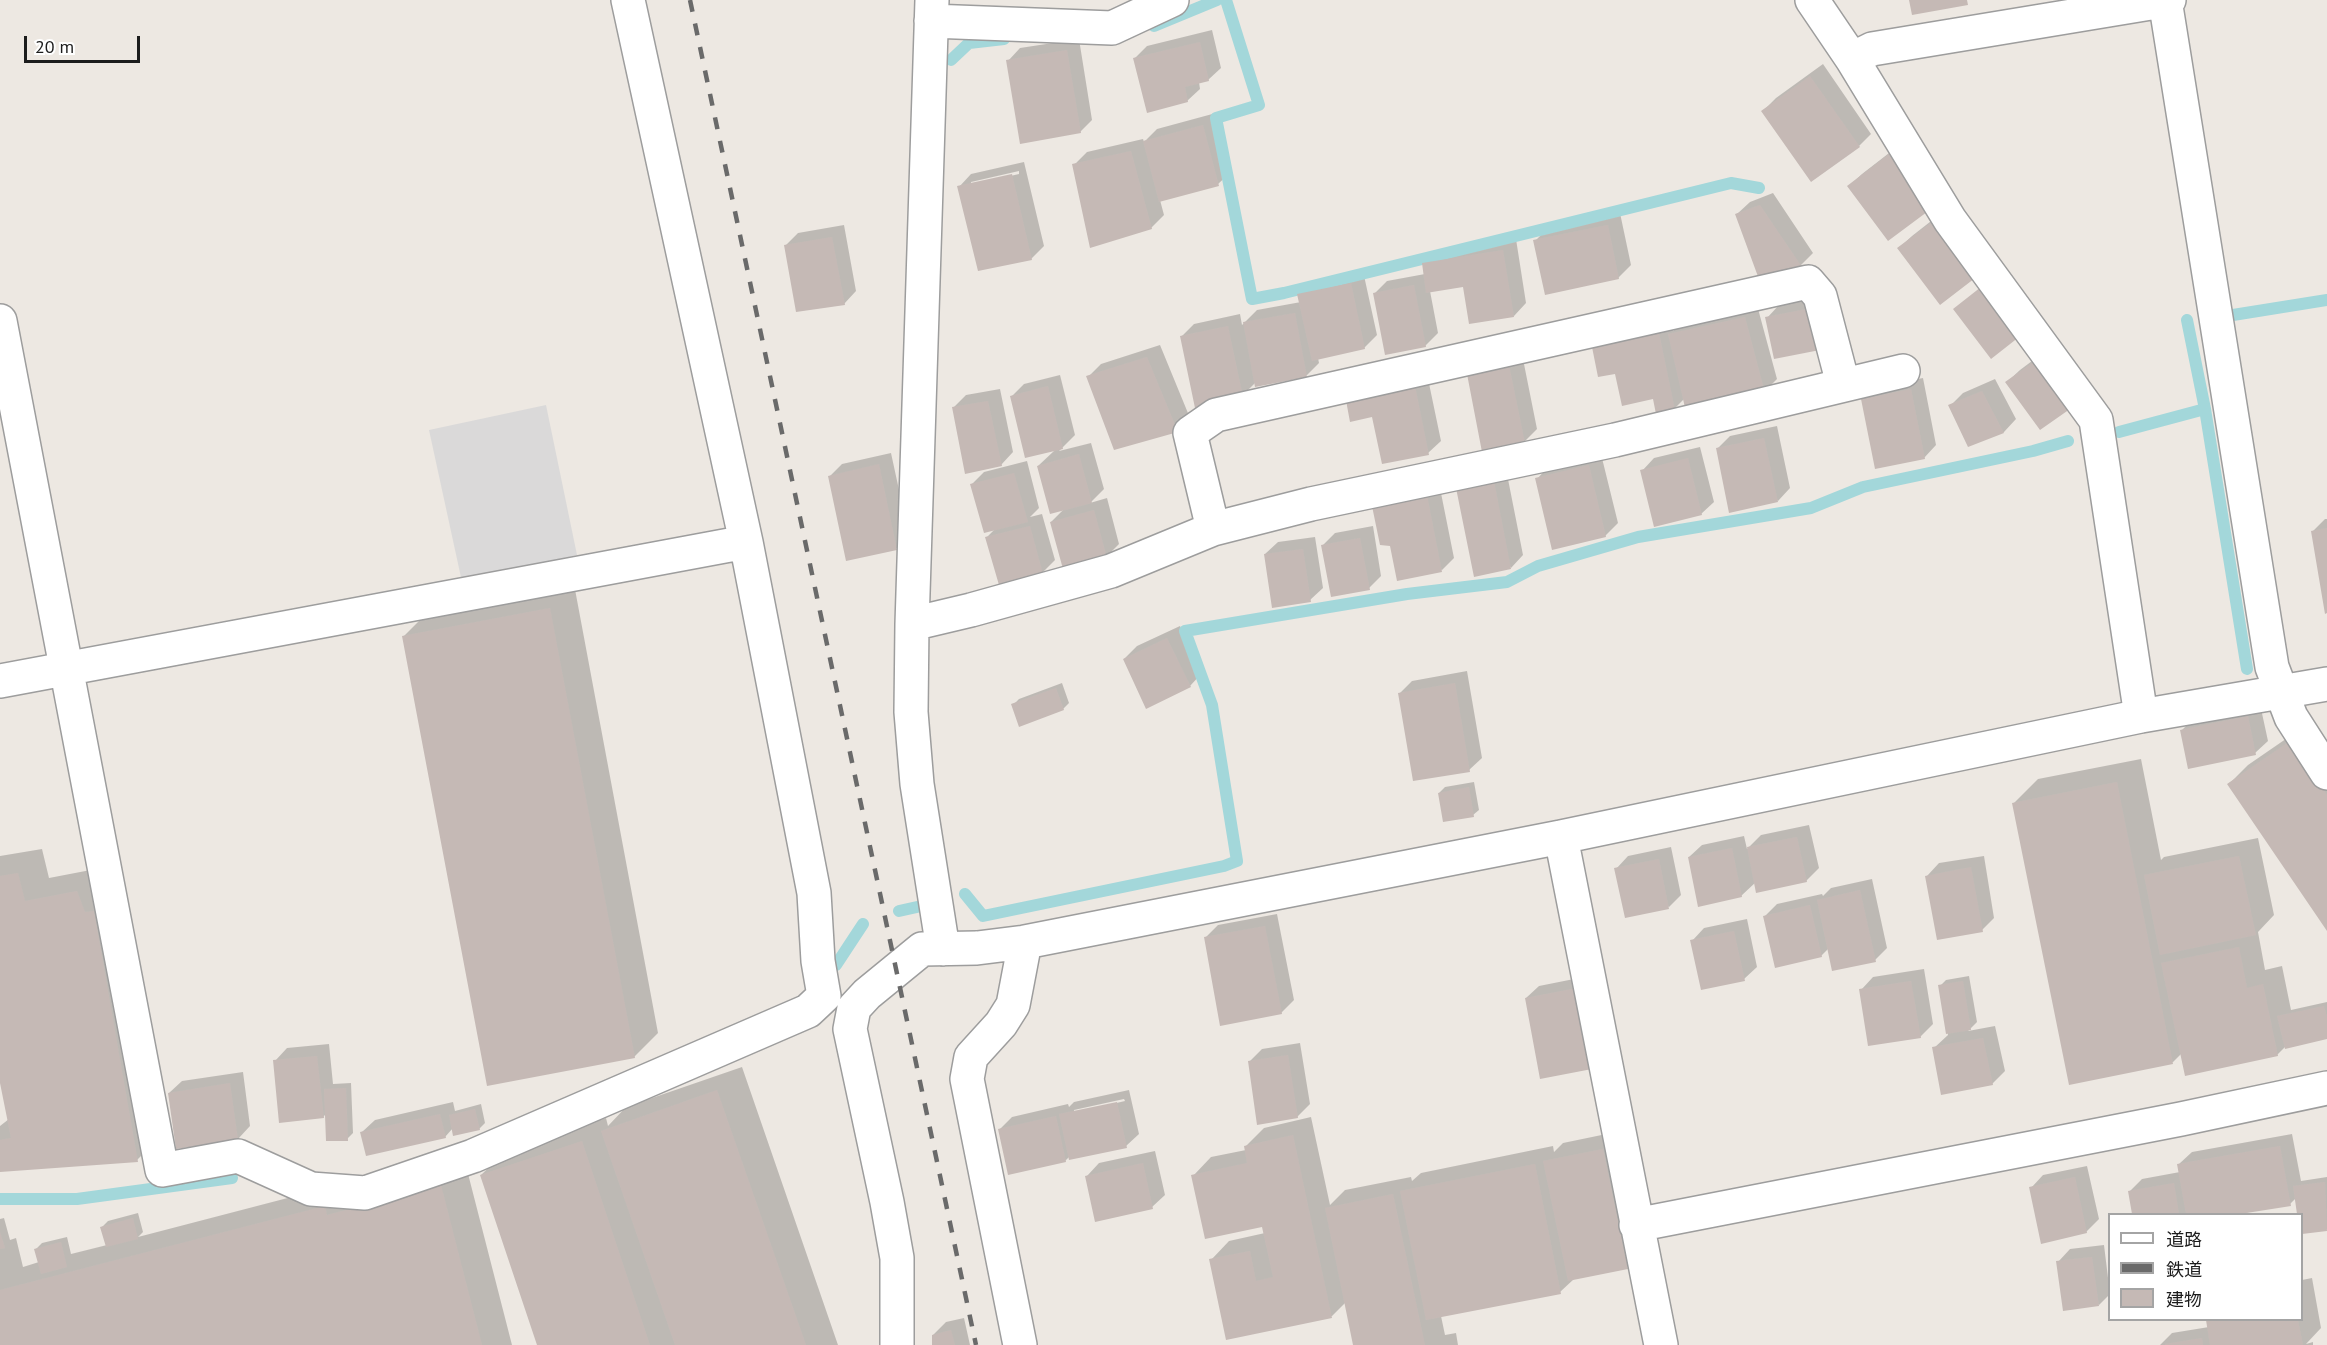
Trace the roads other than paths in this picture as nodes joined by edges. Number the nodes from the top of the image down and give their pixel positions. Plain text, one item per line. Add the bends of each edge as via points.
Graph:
1 (628, 0) edge
2 (1172, 0) edge
3 (1812, 0) edge
4 (2165, 0) edge
5 (2169, 0) edge
6 (932, 10) edge
7 (1852, 59) junction
8 (0, 321) edge
9 (1903, 371) dead end
10 (1843, 384) junction
11 (1213, 529) junction
12 (746, 542) junction
13 (912, 624) junction
14 (66, 669) junction
15 (0, 681) edge
16 (2327, 684) edge
17 (2280, 693) junction
18 (2141, 716) junction
19 (2327, 773) edge
20 (1561, 837) junction
21 (1025, 942) junction
22 (943, 949) junction
23 (824, 996) junction
24 (854, 1008) junction
25 (2327, 1088) edge
26 (1636, 1225) junction
27 (897, 1345) edge
28 (1020, 1345) edge
29 (1661, 1345) edge

1 - 12 street
2 - 6 street via 1112,28
3 - 7 street
4 - 5 street
4 - 7 street via 1872,49
4 - 17 street via 2272,667
6 - 13 street
7 - 18 street via 1950,220 2096,420
8 - 14 street
9 - 10 street
10 - 11 street via 1615,440 1311,504
10 - 11 street via 1820,296 1808,282 1216,415 1190,433
11 - 13 street via 1111,571
12 - 14 street
12 - 23 street via 814,893
13 - 22 street via 911,712 917,784
14 - 15 street
14 - 23 street via 162,1170 238,1156 311,1189 365,1193 472,1156 808,1011
16 - 17 street
17 - 18 street
17 - 19 street
18 - 20 street
20 - 21 street
20 - 26 street
21 - 22 street
21 - 28 street via 1013,1005 971,1057 967,1079
22 - 24 street via 922,949
23 - 24 street
24 - 27 street via 849,1029 897,1258
25 - 26 street
26 - 29 street

